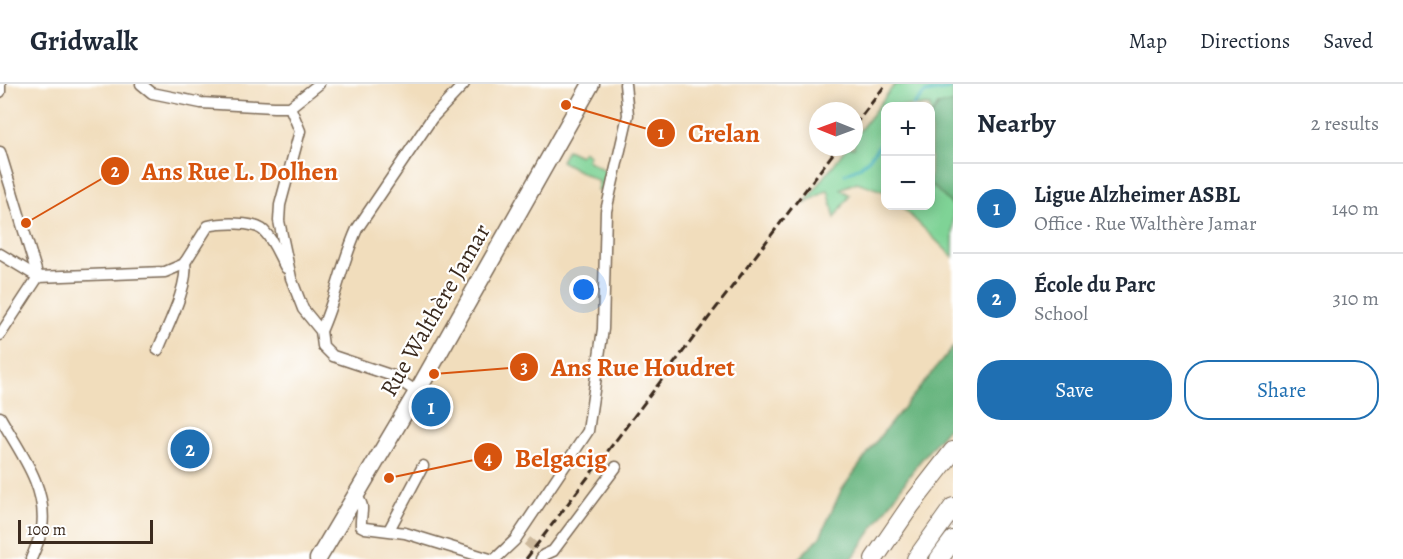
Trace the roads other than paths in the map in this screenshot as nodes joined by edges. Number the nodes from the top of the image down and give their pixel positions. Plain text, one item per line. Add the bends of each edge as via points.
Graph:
1 (0, 84) edge
2 (141, 84) edge
3 (319, 84) edge
4 (464, 84) edge
5 (591, 84) edge
6 (626, 84) edge
7 (0, 92) edge
8 (290, 107) junction
9 (0, 153) edge
10 (0, 254) edge
11 (185, 262) junction
12 (38, 277) junction
13 (291, 278) junction
14 (321, 331) junction
15 (0, 335) edge
16 (158, 350) dead end
17 (417, 392) junction
18 (0, 417) edge
19 (953, 451) edge
20 (423, 466) dead end
21 (616, 467) dead end
22 (355, 495) junction
23 (953, 507) edge
24 (389, 530) junction
25 (953, 540) edge
26 (541, 555) edge
27 (32, 559) edge
28 (318, 559) edge
29 (490, 559) edge
30 (495, 559) edge
31 (874, 559) edge
32 (916, 559) edge
33 (939, 559) edge

1 - 7 street
2 - 8 street via 152,93 201,103
3 - 8 street
4 - 14 street via 432,118 357,229
5 - 17 main road, Rue Walthère Jamar
6 - 30 street via 628,115 606,212 602,336 588,431 523,538
8 - 13 street via 300,131 279,221
9 - 12 street
10 - 12 street
11 - 12 street via 165,272
11 - 13 street via 208,225 243,224 262,229
11 - 16 street via 182,288
12 - 15 street
13 - 14 street via 303,309
14 - 17 street via 323,346 333,356 393,375
17 - 22 main road, Rue Walthère Jamar
18 - 27 street via 36,481 41,500 42,529
19 - 31 highway
20 - 24 street
21 - 26 street via 553,551
22 - 24 street via 362,502 361,526
22 - 28 main road, Rue Walthère Jamar
23 - 32 highway
24 - 29 street
25 - 33 highway

